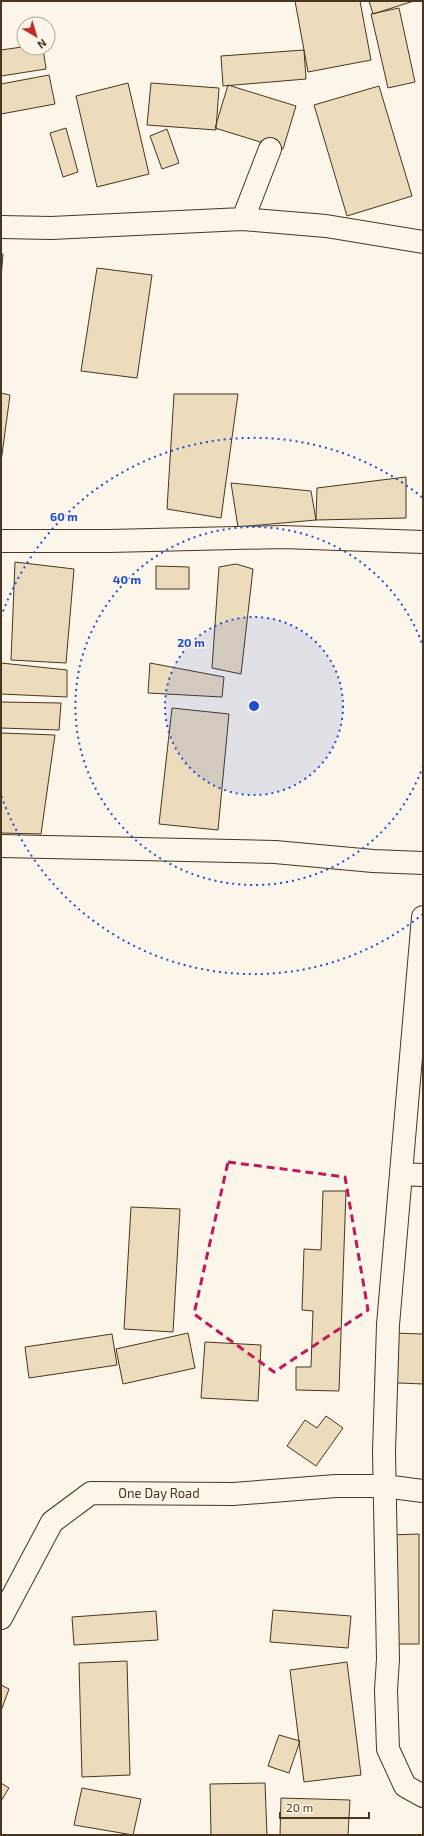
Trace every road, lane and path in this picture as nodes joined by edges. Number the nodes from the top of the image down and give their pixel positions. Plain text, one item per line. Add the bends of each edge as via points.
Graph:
1 (270, 149) dead end
2 (243, 219) junction
3 (1, 227) edge
4 (423, 242) edge
5 (1, 541) edge
6 (423, 542) edge
7 (1, 846) edge
8 (423, 863) edge
9 (423, 917) edge
10 (401, 1174) junction
11 (423, 1175) edge
12 (384, 1486) junction
13 (423, 1491) edge
14 (1, 1618) edge
15 (423, 1796) edge

1 - 2 street
2 - 3 street
2 - 4 street via 326,226
5 - 6 street via 283,537
7 - 8 street via 275,852
9 - 10 street
10 - 11 street
10 - 12 street via 388,1325
12 - 13 street, One Day Road
12 - 14 street, One Day Road via 336,1486 233,1494 91,1493 52,1522
12 - 15 street via 388,1749 405,1786

